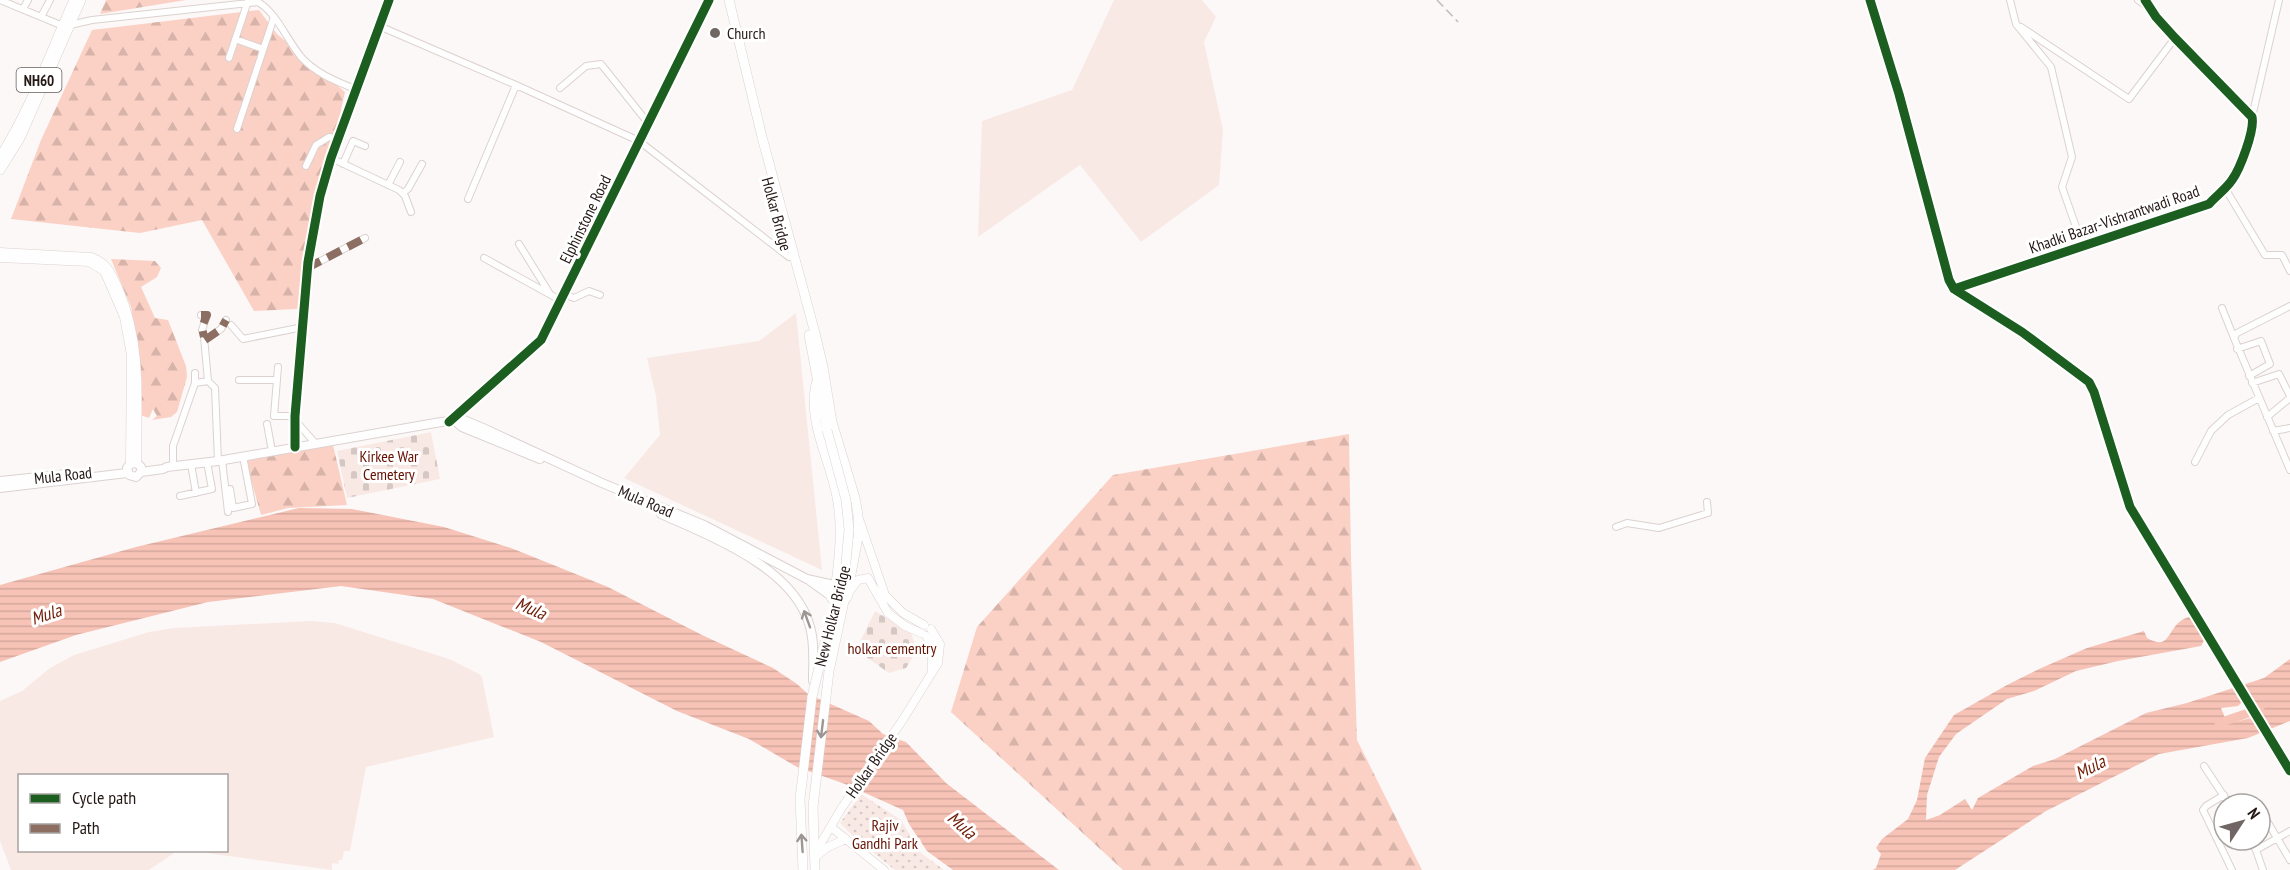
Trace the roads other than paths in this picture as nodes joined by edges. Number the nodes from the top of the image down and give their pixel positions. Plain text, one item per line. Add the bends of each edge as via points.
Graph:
1 (0, 0) edge
2 (28, 0) edge
3 (50, 0) edge
4 (74, 0) edge
5 (81, 0) edge
6 (389, 0) edge
7 (709, 0) edge
8 (723, 0) edge
9 (729, 0) edge
10 (1870, 0) edge
11 (2010, 0) edge
12 (2138, 0) edge
13 (2145, 0) edge
14 (2279, 0) edge
15 (248, 1) edge
16 (23, 9) junction
17 (2151, 9) junction
18 (274, 16) junction
19 (41, 17) junction
20 (2016, 24) junction
21 (66, 26) junction
22 (378, 26) junction
23 (2175, 38) junction
24 (235, 39) junction
25 (263, 49) junction
26 (229, 58) dead end
27 (516, 85) junction
28 (355, 88) junction
29 (560, 88) dead end
30 (2252, 117) junction
31 (648, 123) junction
32 (237, 129) dead end
33 (338, 137) junction
34 (353, 141) junction
35 (639, 141) junction
36 (365, 146) dead end
37 (0, 157) edge
38 (331, 158) junction
39 (400, 162) dead end
40 (344, 164) junction
41 (422, 164) dead end
42 (306, 166) dead end
43 (0, 170) edge
44 (388, 185) junction
45 (2225, 188) junction
46 (403, 193) junction
47 (468, 199) dead end
48 (411, 212) dead end
49 (365, 238) dead end
50 (519, 244) dead end
51 (2083, 247) junction
52 (0, 252) edge
53 (792, 257) junction
54 (0, 258) edge
55 (484, 258) dead end
56 (308, 268) junction
57 (2290, 271) edge
58 (1954, 289) junction
59 (551, 294) junction
60 (600, 295) dead end
61 (563, 298) junction
62 (2290, 306) edge
63 (2222, 308) dead end
64 (201, 315) dead end
65 (303, 327) junction
66 (2234, 338) junction
67 (205, 340) junction
68 (2237, 349) junction
69 (278, 367) dead end
70 (195, 373) dead end
71 (818, 376) junction
72 (2249, 376) junction
73 (239, 380) dead end
74 (277, 380) junction
75 (208, 381) junction
76 (195, 383) junction
77 (2252, 383) junction
78 (2290, 397) edge
79 (2259, 398) junction
80 (2267, 417) junction
81 (295, 418) junction
82 (452, 422) junction
83 (267, 424) dead end
84 (2290, 428) edge
85 (827, 429) joint
86 (2273, 432) junction
87 (315, 443) junction
88 (295, 447) junction
89 (272, 451) junction
90 (243, 456) junction
91 (220, 460) junction
92 (207, 462) junction
93 (2195, 462) dead end
94 (190, 464) junction
95 (170, 466) junction
96 (134, 468) junction
97 (2290, 468) edge
98 (0, 481) edge
99 (0, 488) edge
100 (230, 489) dead end
101 (196, 493) junction
102 (180, 496) dead end
103 (1707, 502) dead end
104 (228, 512) dead end
105 (858, 515) junction
106 (691, 525) junction
107 (1616, 526) dead end
108 (807, 579) junction
109 (835, 584) junction
110 (847, 594) junction
111 (831, 596) junction
112 (926, 631) junction
113 (812, 697) junction
114 (2204, 766) dead end
115 (2290, 771) edge
116 (2222, 792) edge
117 (2212, 802) edge
118 (831, 827) junction
119 (2272, 828) edge
120 (2212, 829) edge
121 (2290, 831) edge
122 (2278, 838) junction
123 (846, 839) junction
124 (2272, 841) edge
125 (826, 844) junction
126 (2223, 852) edge
127 (2257, 852) edge
128 (814, 856) junction
129 (2290, 860) edge
130 (803, 870) edge
131 (814, 870) edge
132 (884, 870) edge
133 (2232, 870) edge
134 (2263, 870) edge

1 - 16 street
2 - 16 street
3 - 19 street
4 - 21 main road, NH60
5 - 21 main road, NH60
6 - 22 street
7 - 31 street, Elphinstone Road
8 - 53 main road, Holkar Bridge
9 - 53 main road
10 - 58 street
11 - 20 street
12 - 17 street
13 - 17 street
14 - 30 street
15 - 18 street via 264,5
15 - 21 street
15 - 24 street
16 - 19 street
17 - 23 street
18 - 25 street
18 - 28 street via 313,68
19 - 21 street
20 - 23 street via 2129,99
20 - 51 street via 2051,67 2072,157 2062,187
21 - 37 main road, NH60
21 - 43 main road, NH60 via 25,128
22 - 27 street
22 - 28 street
23 - 30 street
24 - 25 street
24 - 26 street
25 - 32 street
27 - 35 street
27 - 47 street
28 - 33 street
29 - 31 street via 586,66 601,64
30 - 45 street, Khadki Bazar-Vishrantwadi Road via 2242,159
31 - 35 street, Elphinstone Road
33 - 34 street
33 - 38 street
33 - 42 street via 329,137 316,146
34 - 36 street
34 - 40 street
35 - 53 street
35 - 61 street, Elphinstone Road
38 - 40 street
38 - 56 street
39 - 44 street
40 - 44 street
41 - 46 street
44 - 46 street
45 - 51 street, Khadki Bazar-Vishrantwadi Road via 2209,204
45 - 57 street via 2265,255 2282,255
46 - 48 street
49 - 56 street
50 - 59 street
51 - 58 street, Khadki Bazar-Vishrantwadi Road
52 - 96 street via 86,256 109,268 129,315 136,355
53 - 71 main road, Holkar Bridge
53 - 105 main road
54 - 96 street via 89,262 104,271 123,317 131,355
55 - 59 street
56 - 65 street
58 - 115 street via 2022,332 2089,382 2130,507
59 - 61 street
60 - 61 street via 589,291
61 - 82 street, Elphinstone Road via 542,340
62 - 66 street
63 - 66 street
64 - 67 street via 207,315 202,327
65 - 67 street via 243,339 229,323
65 - 81 street
66 - 68 street
67 - 75 street
68 - 72 street
68 - 72 street via 2261,341 2270,364
69 - 74 street
70 - 76 street
71 - 85 main road, Holkar Bridge
71 - 109 main road via 813,402 815,421 840,518
72 - 77 street
73 - 74 street
74 - 81 street via 274,416
75 - 76 street
75 - 91 street via 215,388
76 - 95 street
77 - 78 street via 2279,374
77 - 79 street
78 - 80 street
79 - 80 street
79 - 93 street via 2228,415 2211,431
80 - 86 street
81 - 87 street
81 - 88 street
82 - 87 main road, Mula Road
82 - 106 main road, Mula Road via 514,444
83 - 89 street
84 - 86 street
85 - 113 main road, New Holkar Bridge, bridge via 846,500 849,530 845,573
86 - 97 street
87 - 88 main road, Mula Road
88 - 89 main road, Mula Road
89 - 90 main road, Mula Road
90 - 91 main road, Mula Road
90 - 100 street via 252,504 233,508
91 - 92 main road, Mula Road
91 - 104 street
92 - 94 main road, Mula Road
92 - 101 street via 212,489
94 - 95 main road, Mula Road
94 - 101 street
95 - 96 main road, Mula Road via 163,470
96 - 98 main road, Mula Road
96 - 99 main road
101 - 102 street
103 - 107 street via 1707,513 1659,528 1627,523
105 - 110 main road
105 - 112 street via 885,595
106 - 108 main road, Mula Road
113 -> 106 main road, New Holkar Bridge, bridge via 813,639 802,605 767,569
108 - 109 main road, Mula Road
108 - 111 main road
109 - 110 main road via 843,584
109 - 111 main road
110 - 111 main road via 837,601
110 - 112 street via 858,580 868,578 888,613 904,626
110 -> 128 main road, New Holkar Bridge via 829,671 813,807
112 - 118 street, Holkar Bridge via 938,638 941,651 932,673
130 -> 113 main road, New Holkar Bridge via 800,816
114 - 116 street
117 - 120 street via 2203,810
118 - 123 street
118 - 125 street, Holkar Bridge
119 - 122 street
121 - 122 street
122 - 124 street
122 - 129 street
123 - 125 street
123 - 132 street
125 - 128 street, Holkar Bridge
126 - 133 street
127 - 134 street
128 - 131 main road, New Holkar Bridge

